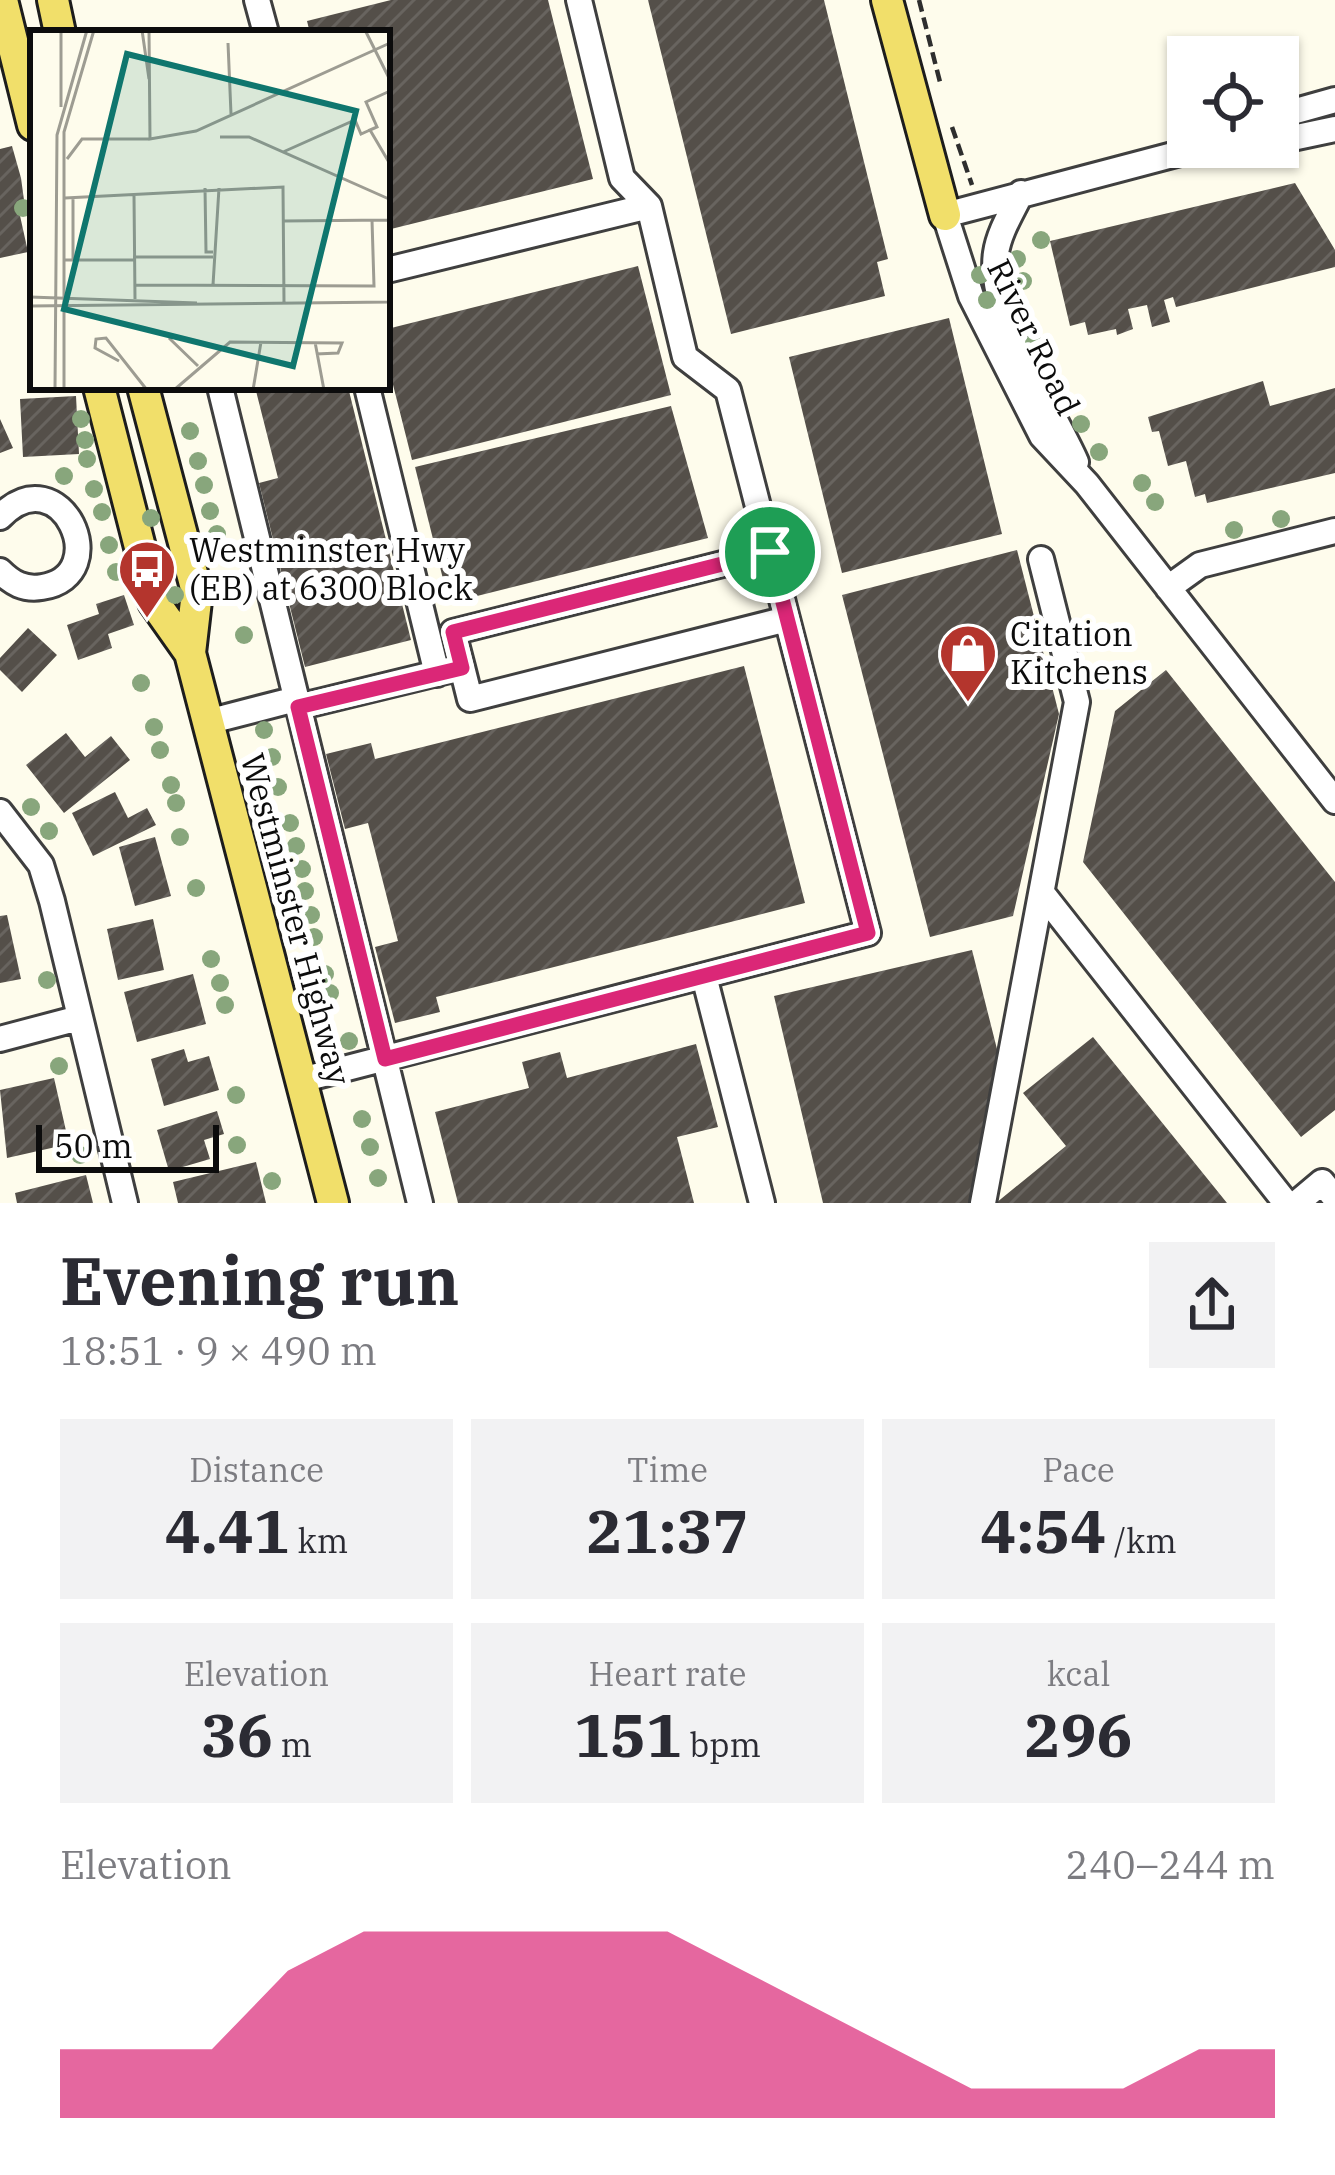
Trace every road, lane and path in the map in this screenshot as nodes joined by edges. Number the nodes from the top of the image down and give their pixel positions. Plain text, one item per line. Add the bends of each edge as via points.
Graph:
1 (53, 0) edge
2 (257, 0) edge
3 (579, 0) edge
4 (887, 0) edge
5 (919, 0) edge
6 (4, 1) edge
7 (59, 30) edge
8 (265, 30) edge
9 (940, 84) dead end
10 (1335, 100) edge
11 (1299, 110) edge
12 (30, 112) edge
13 (952, 127) dead end
14 (1335, 130) edge
15 (1299, 137) edge
16 (1167, 156) edge
17 (972, 185) dead end
18 (1021, 193) junction
19 (649, 206) junction
20 (945, 215) junction
21 (390, 269) edge
22 (100, 390) edge
23 (144, 390) edge
24 (221, 390) edge
25 (368, 390) edge
26 (1087, 484) junction
27 (0, 517) edge
28 (1335, 531) edge
29 (770, 552) junction
30 (1041, 560) dead end
31 (0, 571) edge
32 (1168, 588) junction
33 (788, 619) junction
34 (190, 653) junction
35 (450, 670) junction
36 (297, 703) junction
37 (208, 722) junction
38 (1335, 801) edge
39 (0, 812) edge
40 (1042, 892) junction
41 (704, 976) junction
42 (79, 1018) junction
43 (0, 1039) edge
44 (385, 1059) junction
45 (302, 1080) junction
46 (1335, 1198) edge
47 (124, 1203) edge
48 (333, 1203) edge
49 (420, 1203) edge
50 (762, 1203) edge
51 (983, 1203) edge
52 (1286, 1203) edge
53 (1297, 1203) edge

1 - 7 main road
2 - 8 street
3 - 19 street via 622,178
4 - 20 main road
5 - 9 path
6 - 12 main road
10 - 11 street
13 - 17 path
14 - 15 street
16 - 18 street
18 - 20 street
18 - 26 street via 996,253 996,284
19 - 21 street
19 - 29 street via 685,357 728,390
20 - 26 street, River Road via 971,296 1042,436
22 - 34 main road, Westminster Highway via 154,602
23 - 34 main road, Westminster Highway via 197,592
24 - 36 street
25 - 35 street
26 - 32 street, River Road
27 - 31 street via 21,502 44,501 71,520 79,544 71,569 51,585 26,587
28 - 32 street via 1200,565
29 - 33 street
29 - 35 street via 453,632
30 - 40 street via 1077,702
32 - 38 street, River Road
33 - 35 street via 470,699
33 - 41 street via 868,933
34 - 37 main road, Westminster Highway
35 - 36 street
36 - 37 street
36 - 44 street
37 - 45 main road, Westminster Highway
39 - 42 street via 41,865
40 - 51 street
40 - 52 street
41 - 44 street
41 - 50 street
42 - 43 street
42 - 47 street
44 - 45 street
44 - 49 street
45 - 48 main road, Westminster Highway
46 - 53 street via 1322,1182

